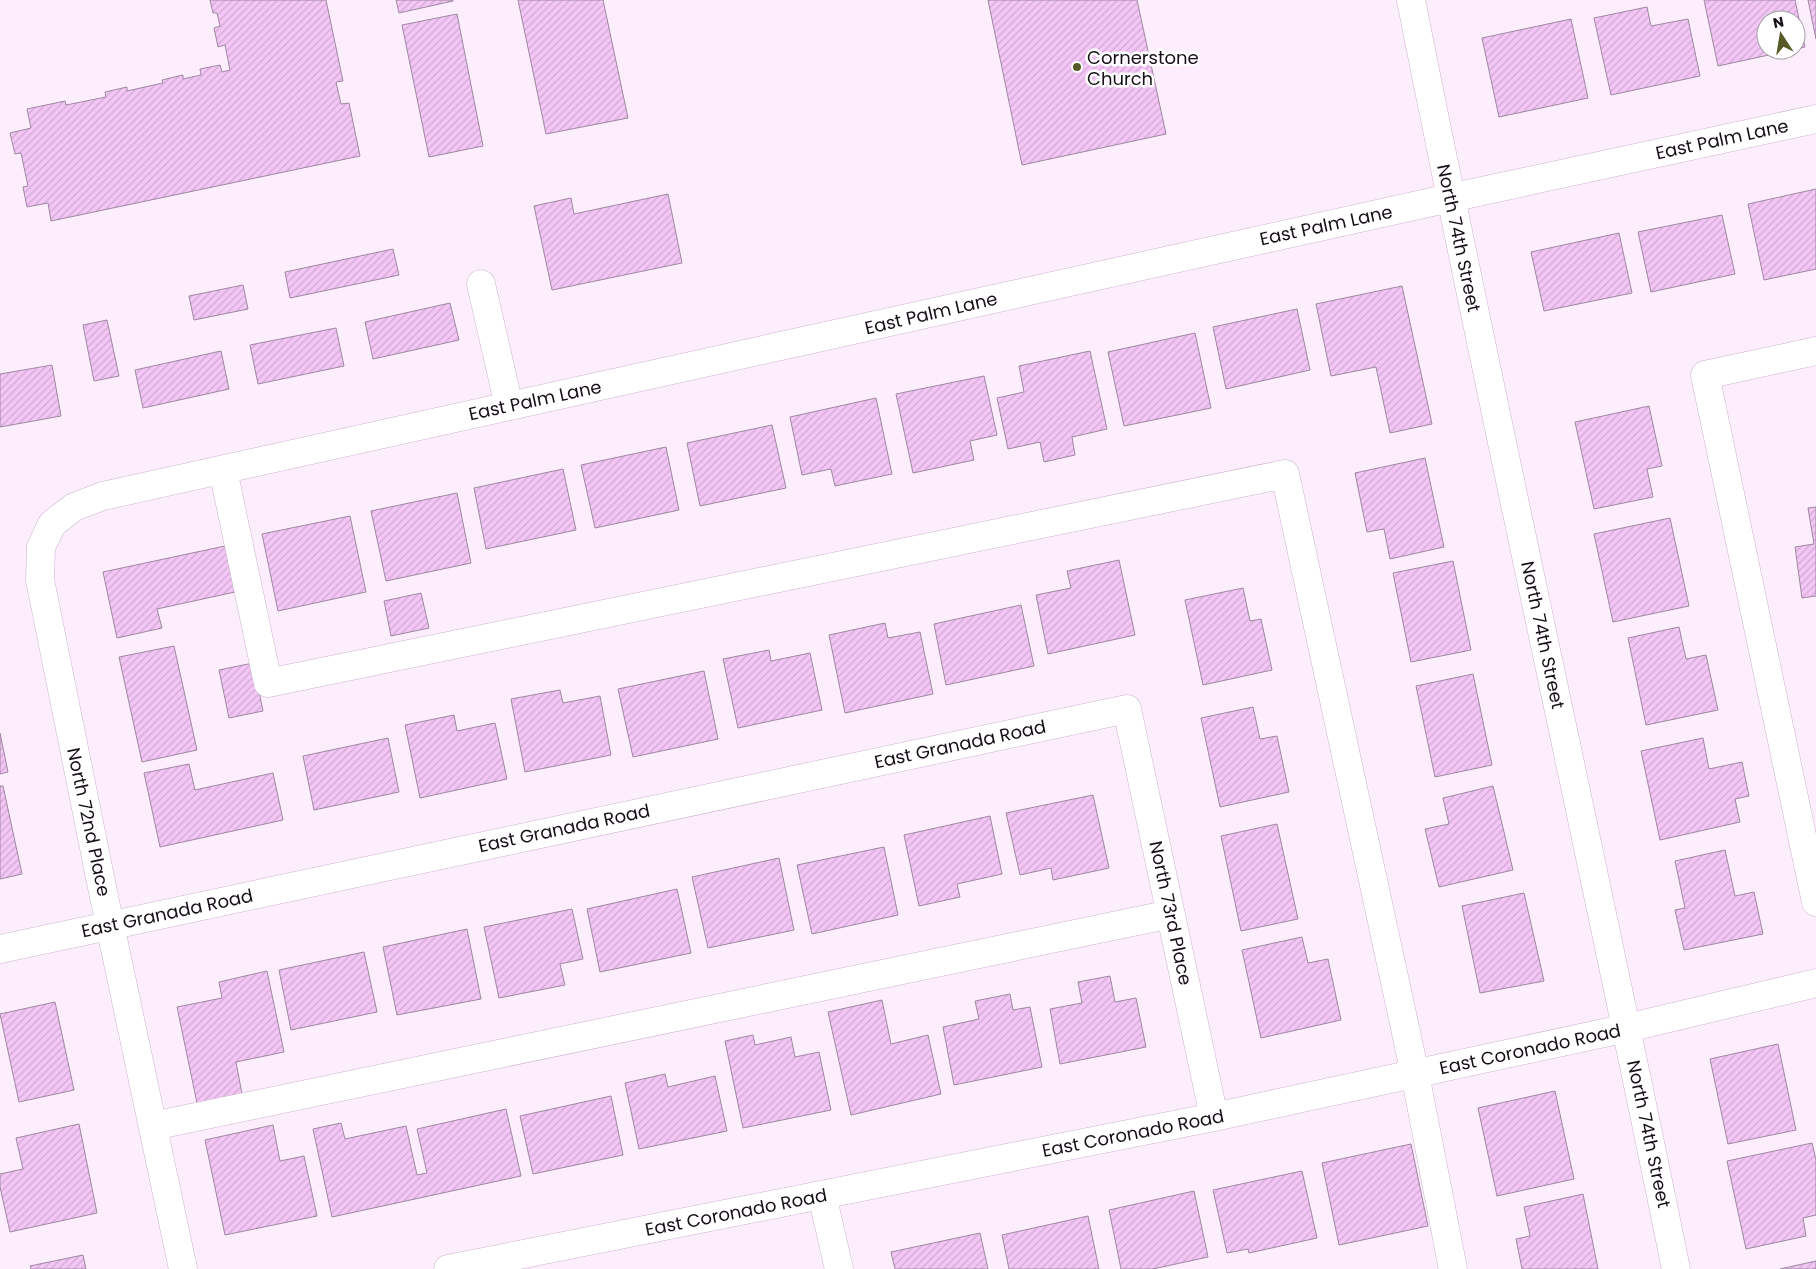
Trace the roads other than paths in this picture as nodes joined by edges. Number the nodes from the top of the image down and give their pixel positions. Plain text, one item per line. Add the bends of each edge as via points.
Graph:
1 (1411, 0) edge
2 (1816, 119) edge
3 (1450, 198) junction
4 (481, 284) dead end
5 (1816, 351) edge
6 (509, 406) junction
7 (223, 470) junction
8 (52, 524) joint
9 (1127, 709) joint
10 (1816, 902) edge
11 (1171, 914) junction
12 (110, 925) junction
13 (0, 949) edge
14 (1816, 983) edge
15 (1627, 1028) junction
16 (1415, 1074) junction
17 (1214, 1117) junction
18 (153, 1126) junction
19 (822, 1195) junction
20 (183, 1269) edge
21 (448, 1269) edge
22 (839, 1269) edge
23 (1452, 1269) edge
24 (1676, 1269) edge

1 - 3 street, North 74th Street
2 - 3 street, East Palm Lane
3 - 6 street, East Palm Lane
3 - 15 street, North 74th Street
4 - 6 street
5 - 10 street via 1705,375
6 - 7 street, East Palm Lane
7 - 8 street, East Palm Lane via 103,496 74,507
7 - 16 street via 268,683 1285,474
8 - 12 street, North 72nd Place via 41,547 40,580
9 - 11 street, North 73rd Place
9 - 12 street, East Granada Road
11 - 17 street, North 73rd Place
11 - 18 street
12 - 13 street, East Granada Road
12 - 18 street, North 72nd Place
14 - 15 street, East Coronado Road
15 - 16 street, East Coronado Road
15 - 24 street, North 74th Street
16 - 17 street, East Coronado Road
16 - 23 street
17 - 19 street, East Coronado Road
18 - 20 street, North 72nd Place
19 - 21 street, East Coronado Road
19 - 22 street

